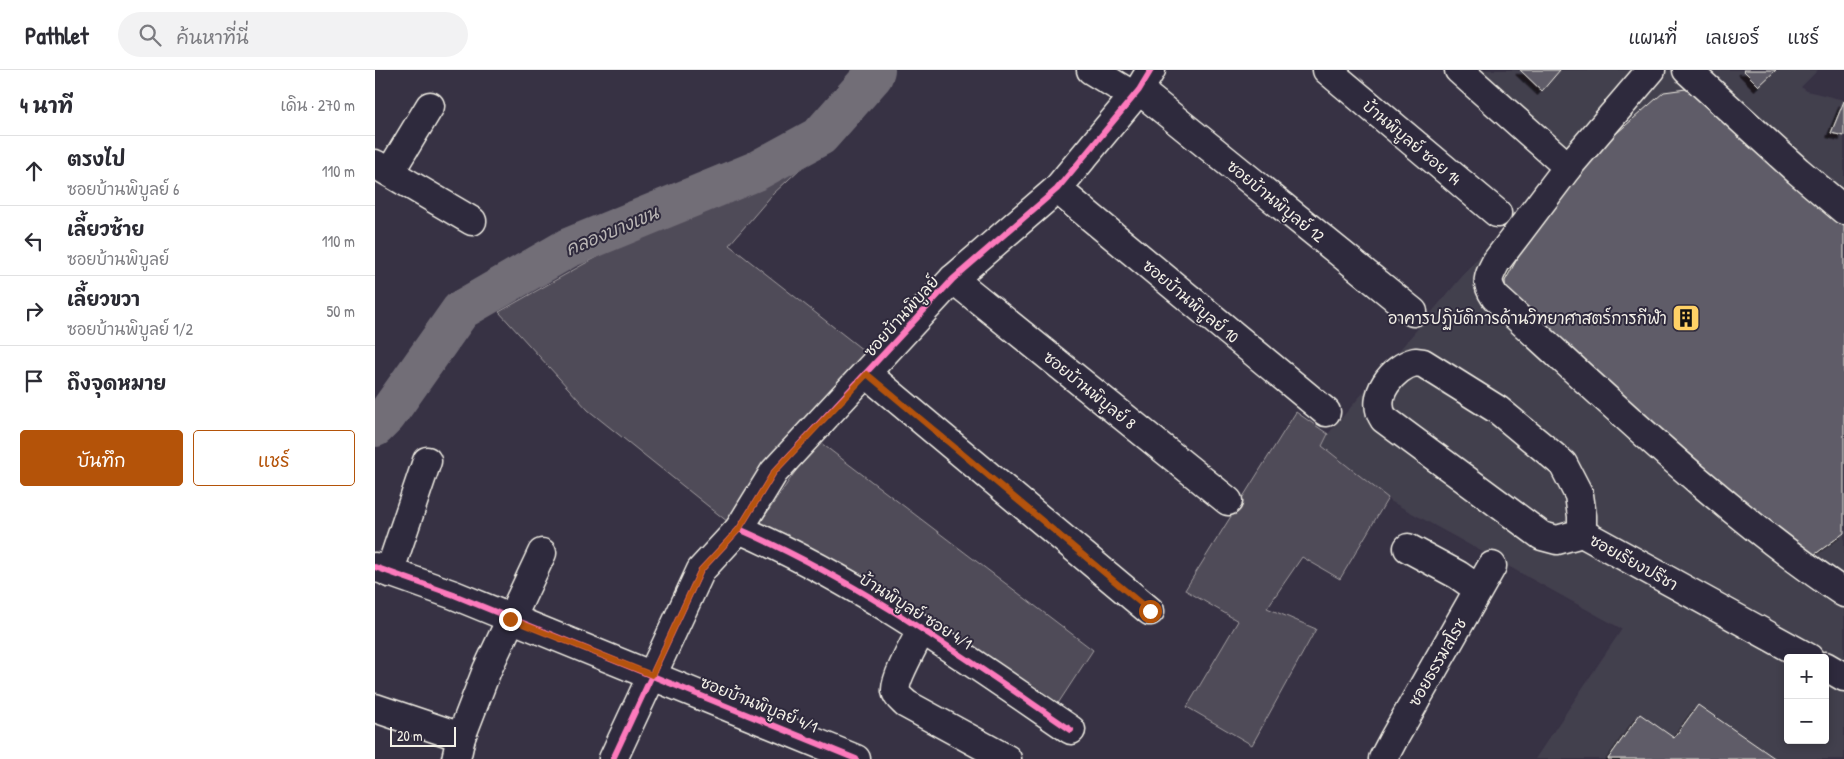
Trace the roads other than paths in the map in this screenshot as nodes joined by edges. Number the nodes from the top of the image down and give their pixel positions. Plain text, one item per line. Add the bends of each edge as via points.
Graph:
1 (1091, 70) edge
2 (1327, 70) edge
3 (1459, 70) edge
4 (1651, 70) edge
5 (1687, 70) edge
6 (1141, 85) edge
7 (429, 106) dead end
8 (1568, 167) junction
9 (382, 168) edge
10 (1057, 190) junction
11 (1844, 210) edge
12 (1497, 213) dead end
13 (472, 221) dead end
14 (953, 279) junction
15 (1413, 312) dead end
16 (867, 374) junction
17 (1326, 412) dead end
18 (427, 462) dead end
19 (1228, 501) dead end
20 (739, 529) junction
21 (1581, 533) junction
22 (1408, 548) dead end
23 (543, 553) dead end
24 (1493, 566) dead end
25 (382, 570) edge
26 (1478, 589) junction
27 (1844, 593) edge
28 (1150, 611) dead end
29 (510, 619) junction
30 (922, 629) junction
31 (1802, 654) edge
32 (1829, 668) edge
33 (652, 675) junction
34 (1844, 677) edge
35 (375, 708) edge
36 (1071, 730) dead end
37 (458, 748) edge
38 (613, 759) edge
39 (856, 759) edge
40 (1007, 759) edge
41 (1383, 759) edge

1 - 6 street, ซอยบ้านพิบูลย์ 12
2 - 12 street, บ้านพิบูลย์ ซอย 14
3 - 8 street
4 - 8 street
5 - 11 street
6 - 10 street, ซอยบ้านพิบูลย์
6 - 15 street, ซอยบ้านพิบูลย์ 12
7 - 9 street
8 - 27 street via 1496,262 1488,278 1489,289 1771,542
9 - 13 street
10 - 14 street, ซอยบ้านพิบูลย์
10 - 17 street, ซอยบ้านพิบูลย์ 10
14 - 16 street, ซอยบ้านพิบูลย์
14 - 19 street, ซอยบ้านพิบูลย์ 8
16 - 20 street, ซอยบ้านพิบูลย์ via 774,472
16 - 28 street
18 - 25 street
20 - 30 street, บ้านพิบูลย์ ซอย 4/1 via 792,553
20 - 33 street, ซอยบ้านพิบูลย์ via 701,570
21 - 21 street, ซอยเรียงปรีชา via 1557,540 1542,536 1384,419 1378,399 1385,385 1407,364 1423,363 1498,410 1563,464 1579,495
21 - 31 street, ซอยเรียงปรีชา
22 - 26 street
23 - 29 street
24 - 26 street, ซอยธรรมสโรช
25 - 29 street, ซอยบ้านพิบูลย์ 4/1
26 - 41 street, ซอยธรรมสโรช
29 - 33 street, ซอยบ้านพิบูลย์ 4/1
29 - 37 street
30 - 36 street, บ้านพิบูลย์ ซอย 4/1
30 - 40 street via 898,679 898,696 906,704
32 - 34 street
33 - 38 street, ซอยบ้านพิบูลย์
33 - 39 street, ซอยบ้านพิบูลย์ 4/1
35 - 37 street

